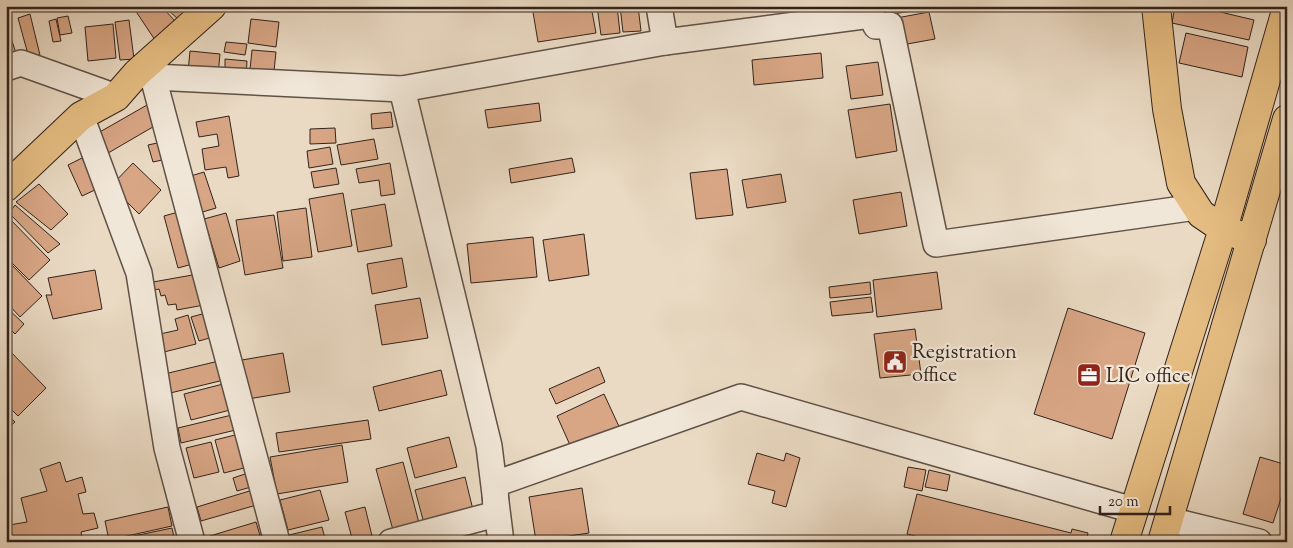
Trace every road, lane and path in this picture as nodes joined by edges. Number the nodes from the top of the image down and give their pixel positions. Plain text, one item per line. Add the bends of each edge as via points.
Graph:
1 (212, 6) edge
2 (659, 6) edge
3 (1156, 6) edge
4 (1287, 7) edge
5 (871, 11) edge
6 (817, 14) edge
7 (664, 42) junction
8 (6, 68) edge
9 (145, 75) junction
10 (402, 90) junction
11 (116, 97) junction
12 (81, 116) junction
13 (1287, 119) edge
14 (6, 188) edge
15 (1196, 207) junction
16 (1223, 229) junction
17 (1252, 240) junction
18 (495, 484) junction
19 (1133, 510) junction
20 (1165, 531) edge
21 (192, 542) edge
22 (277, 542) edge
23 (391, 542) edge
24 (500, 542) edge
25 (1124, 542) edge
26 (1259, 542) edge

1 - 9 main road
2 - 7 street
3 - 15 main road via 1167,109 1181,183
4 - 16 main road
5 - 6 street
5 - 15 street via 876,26 890,25 936,244
6 - 7 street
7 - 10 street
8 - 11 street via 21,63
9 - 10 street
9 - 11 main road
9 - 22 street
10 - 18 street via 487,437
11 - 12 main road
12 - 14 main road
12 - 21 street via 138,273 167,448
13 - 17 main road
15 - 16 main road
16 - 17 main road
16 - 19 main road
17 - 20 main road
18 - 19 street via 741,397
18 - 23 street via 496,514
18 - 24 street
19 - 25 main road
20 - 26 street

